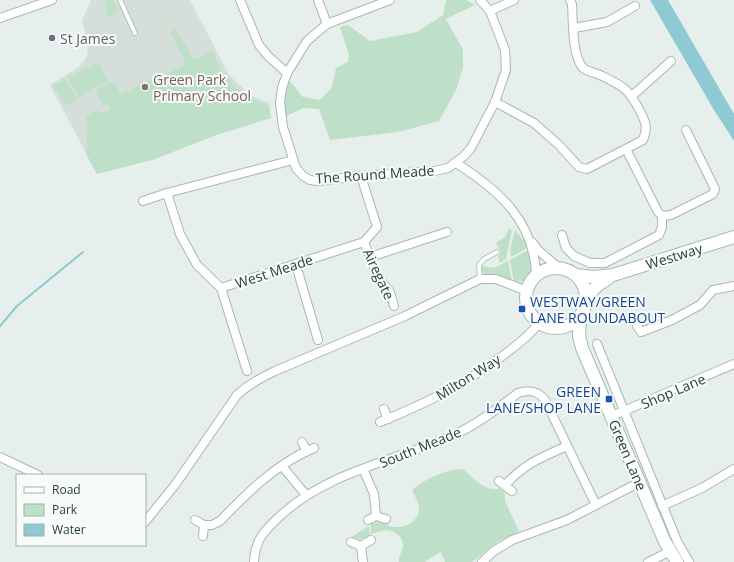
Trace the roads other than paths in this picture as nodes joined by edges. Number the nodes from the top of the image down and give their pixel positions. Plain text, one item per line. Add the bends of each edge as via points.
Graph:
1 (52, 0) edge
2 (120, 0) edge
3 (240, 0) edge
4 (318, 0) edge
5 (390, 0) edge
6 (480, 0) edge
7 (514, 0) edge
8 (570, 0) edge
9 (635, 6) dead end
10 (490, 11) junction
11 (0, 18) edge
12 (327, 24) junction
13 (574, 28) junction
14 (135, 33) dead end
15 (671, 61) dead end
16 (287, 73) junction
17 (632, 96) junction
18 (495, 102) junction
19 (686, 130) dead end
20 (626, 150) junction
21 (293, 160) junction
22 (456, 163) junction
23 (361, 176) junction
24 (167, 193) junction
25 (143, 201) dead end
26 (662, 216) junction
27 (447, 232) dead end
28 (562, 235) dead end
29 (734, 237) edge
30 (531, 241) junction
31 (364, 242) junction
32 (497, 252) dead end
33 (370, 256) junction
34 (296, 264) junction
35 (560, 268) junction
36 (576, 275) junction
37 (613, 275) junction
38 (536, 276) junction
39 (480, 279) junction
40 (734, 286) edge
41 (221, 288) junction
42 (527, 291) junction
43 (586, 297) junction
44 (394, 306) dead end
45 (580, 316) junction
46 (540, 322) junction
47 (637, 326) dead end
48 (558, 327) junction
49 (318, 340) dead end
50 (597, 344) dead end
51 (582, 348) junction
52 (734, 364) edge
53 (247, 371) dead end
54 (384, 409) dead end
55 (624, 411) junction
56 (612, 416) junction
57 (302, 442) dead end
58 (567, 446) junction
59 (0, 457) edge
60 (282, 466) junction
61 (363, 469) junction
62 (734, 469) edge
63 (36, 474) edge
64 (640, 482) junction
65 (512, 491) dead end
66 (306, 495) junction
67 (596, 505) junction
68 (662, 506) junction
69 (386, 519) dead end
70 (195, 520) dead end
71 (146, 521) edge
72 (204, 525) junction
73 (203, 536) dead end
74 (371, 540) dead end
75 (350, 542) dead end
76 (361, 546) junction
77 (670, 550) junction
78 (254, 562) edge
79 (363, 562) edge
80 (482, 562) edge
81 (648, 562) edge
82 (677, 562) edge
83 (688, 562) edge

1 - 11 street
2 - 14 lane
3 - 16 street via 260,45
4 - 12 street
5 - 12 street, The Round Meade
6 - 10 street, The Round Meade
7 - 10 street
8 - 13 street
9 - 13 street via 607,22
10 - 18 street, The Round Meade via 507,62
12 - 16 street, The Round Meade via 307,41
13 - 17 street via 575,50 584,68 625,88
15 - 17 street
16 - 21 street, The Round Meade via 280,102 283,127
17 - 20 street via 646,123 646,132 643,140
18 - 20 street via 534,123 579,167 586,169
18 - 22 street, The Round Meade via 472,148
19 - 26 street via 715,189 713,194 671,215
20 - 26 street
21 - 23 street, The Round Meade via 296,168 310,180
21 - 24 street
22 - 23 street, The Round Meade via 435,171
22 - 30 street via 504,199
23 - 31 street via 377,227
24 - 25 street
24 - 41 street, West Meade via 180,234 197,265
26 - 28 street via 659,235 605,263 590,263 574,256 566,248
27 - 33 street
29 - 37 main road, Westway
30 - 35 street
30 - 38 street
31 - 33 street, Airegate
31 - 34 street, West Meade
32 - 39 lane via 479,265
33 - 44 street, Airegate via 378,278 390,292
34 - 41 street, West Meade
34 - 49 street
35 - 36 main road
35 - 38 main road via 545,270
36 - 37 main road, Westway
36 - 43 main road via 584,285
37 - 43 main road, Westway via 598,284
38 - 42 main road
39 - 42 street via 496,280
39 - 71 street via 405,316 275,371 246,387 237,395 175,485
40 - 47 street via 713,290 700,305 672,320 641,332
41 - 53 street
42 - 46 main road via 527,304 534,318
43 - 45 main road
45 - 48 main road via 570,324
45 - 51 main road, Green Lane via 579,336
46 - 48 main road
46 - 54 street, Milton Way via 512,349 461,384 384,420
48 - 51 main road, Green Lane
50 - 55 street
51 - 56 main road, Green Lane
52 - 55 street, Shop Lane
55 - 56 street, Shop Lane
55 - 68 street
56 - 64 main road, Green Lane
57 - 60 street via 311,449
58 - 61 street, South Meade via 545,400 540,394 527,390 518,393 458,434
58 - 65 street via 532,462 502,483
58 - 67 street, South Meade
59 - 63 street
60 - 66 street
60 - 72 street via 220,520 212,525
61 - 66 street, South Meade via 331,481
61 - 69 street via 374,494 372,518
62 - 68 street via 702,488
64 - 67 street
64 - 77 main road, Green Lane
66 - 78 street, South Meade via 282,514 260,537 254,551
67 - 80 street via 567,520 512,540
68 - 83 street
70 - 72 street
72 - 73 street
74 - 76 street
75 - 76 street
76 - 79 street
77 - 81 street
77 - 82 main road, Green Lane

